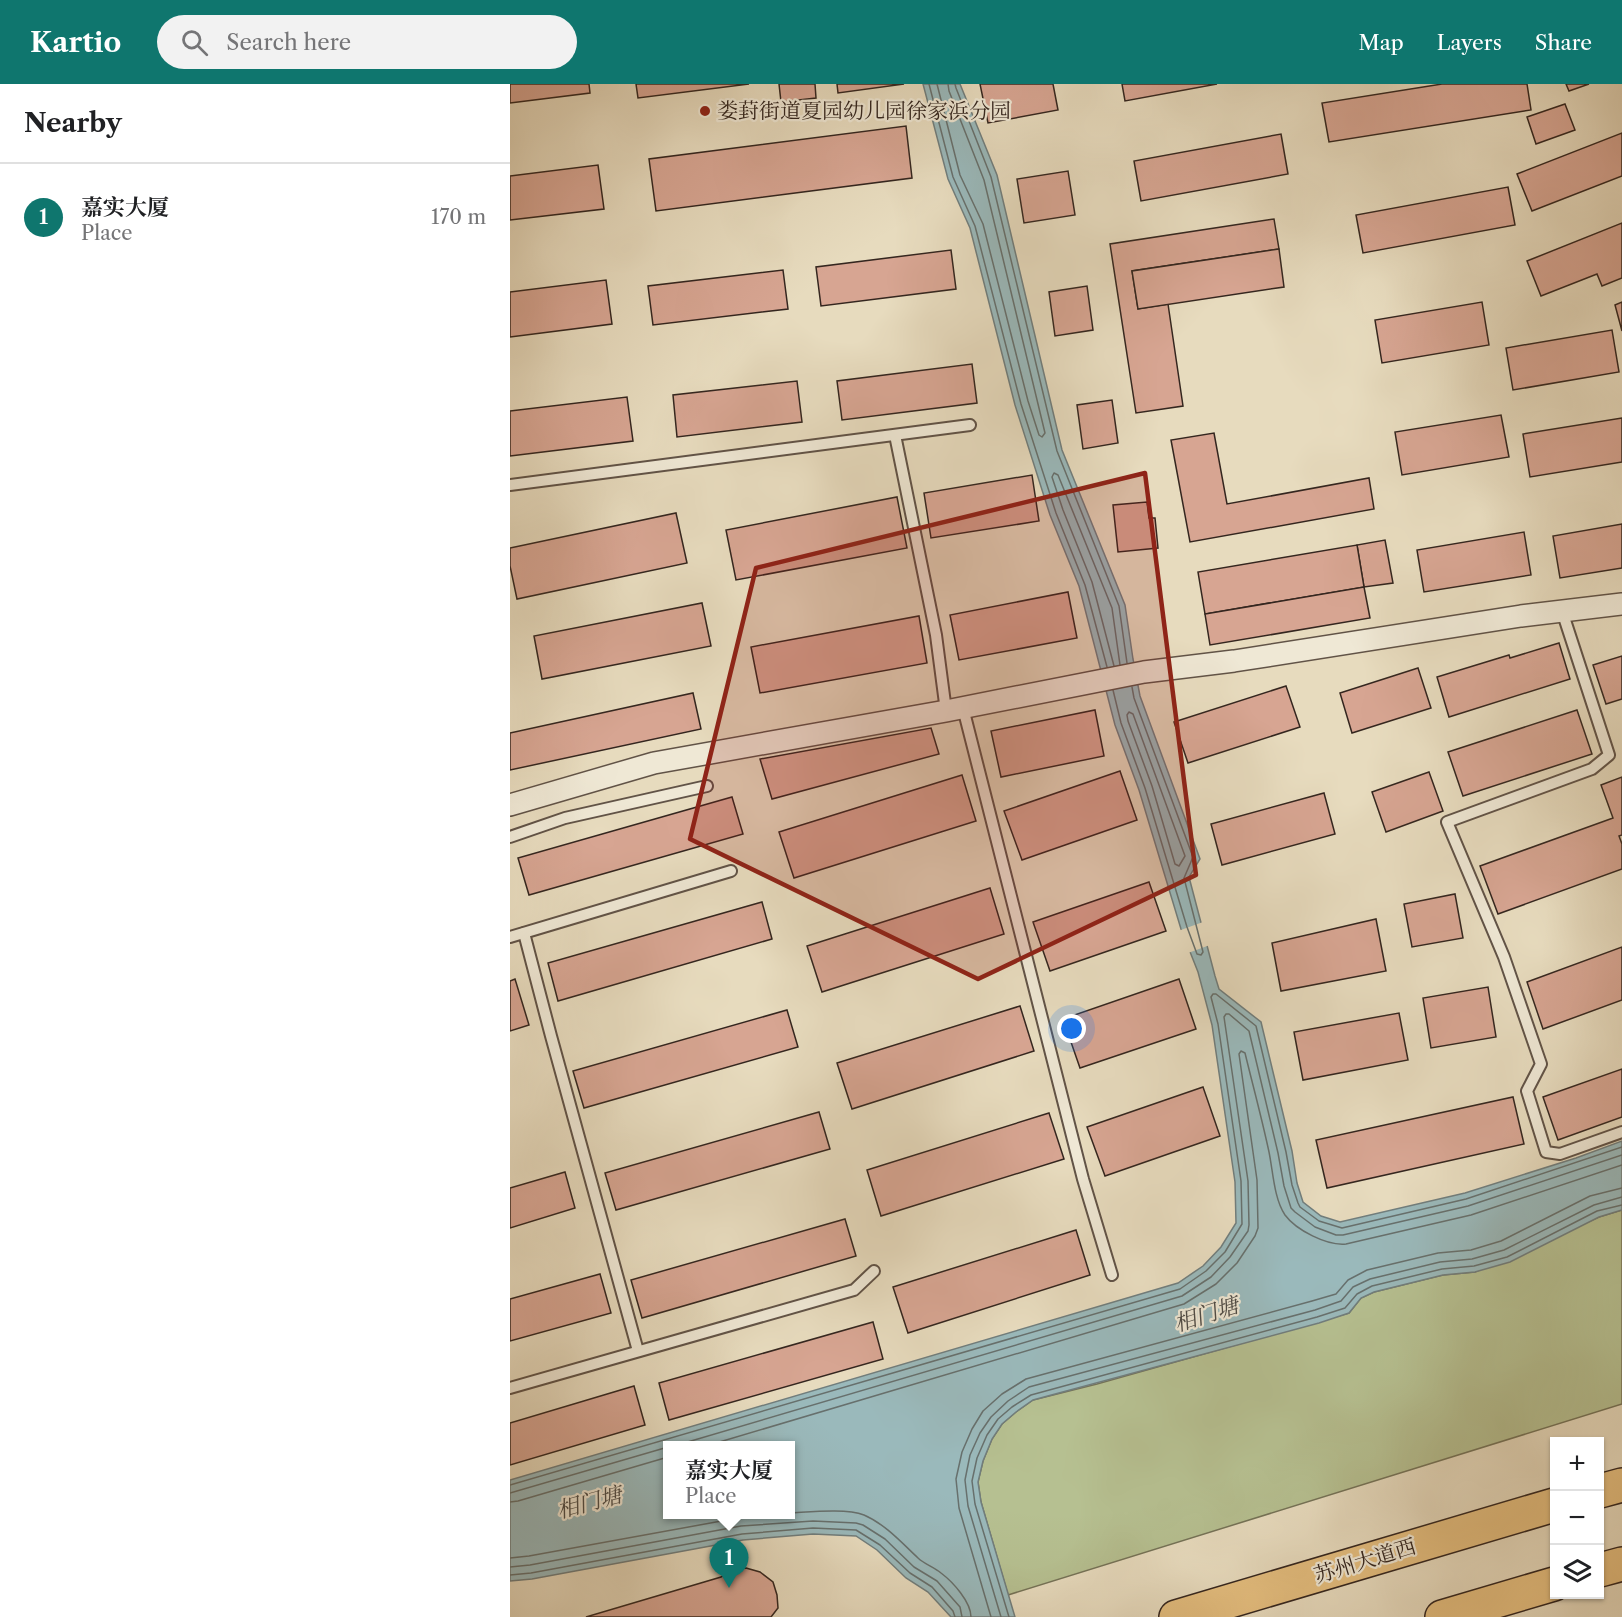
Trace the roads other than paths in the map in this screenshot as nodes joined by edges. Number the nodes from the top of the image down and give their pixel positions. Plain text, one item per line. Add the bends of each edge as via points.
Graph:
1 (970, 425) dead end
2 (895, 435) junction
3 (510, 485) edge
4 (1622, 604) edge
5 (1562, 611) junction
6 (954, 710) junction
7 (707, 786) dead end
8 (510, 805) edge
9 (510, 837) edge
10 (731, 871) dead end
11 (524, 933) junction
12 (510, 937) edge
13 (1622, 1132) edge
14 (874, 1271) dead end
15 (1112, 1275) dead end
16 (638, 1351) junction
17 (510, 1388) edge
18 (1622, 1485) edge
19 (1604, 1490) edge
20 (1550, 1506) edge
21 (1622, 1564) edge
22 (1604, 1569) edge
23 (1550, 1585) edge
24 (1176, 1617) edge
25 (1442, 1617) edge

1 - 2 lane
2 - 3 lane
2 - 6 lane
4 - 5 street
5 - 6 street via 1144,672
5 - 13 lane via 1609,754 1592,769 1447,822 1504,957 1541,1064 1527,1091 1546,1152 1560,1154
6 - 8 street via 654,763
6 - 15 lane
7 - 9 lane via 565,818
10 - 11 lane
11 - 12 lane
11 - 16 lane
14 - 16 lane via 854,1290
16 - 17 lane
18 - 19 main road
20 - 24 main road, 苏州大道西
21 - 22 main road
23 - 25 main road

